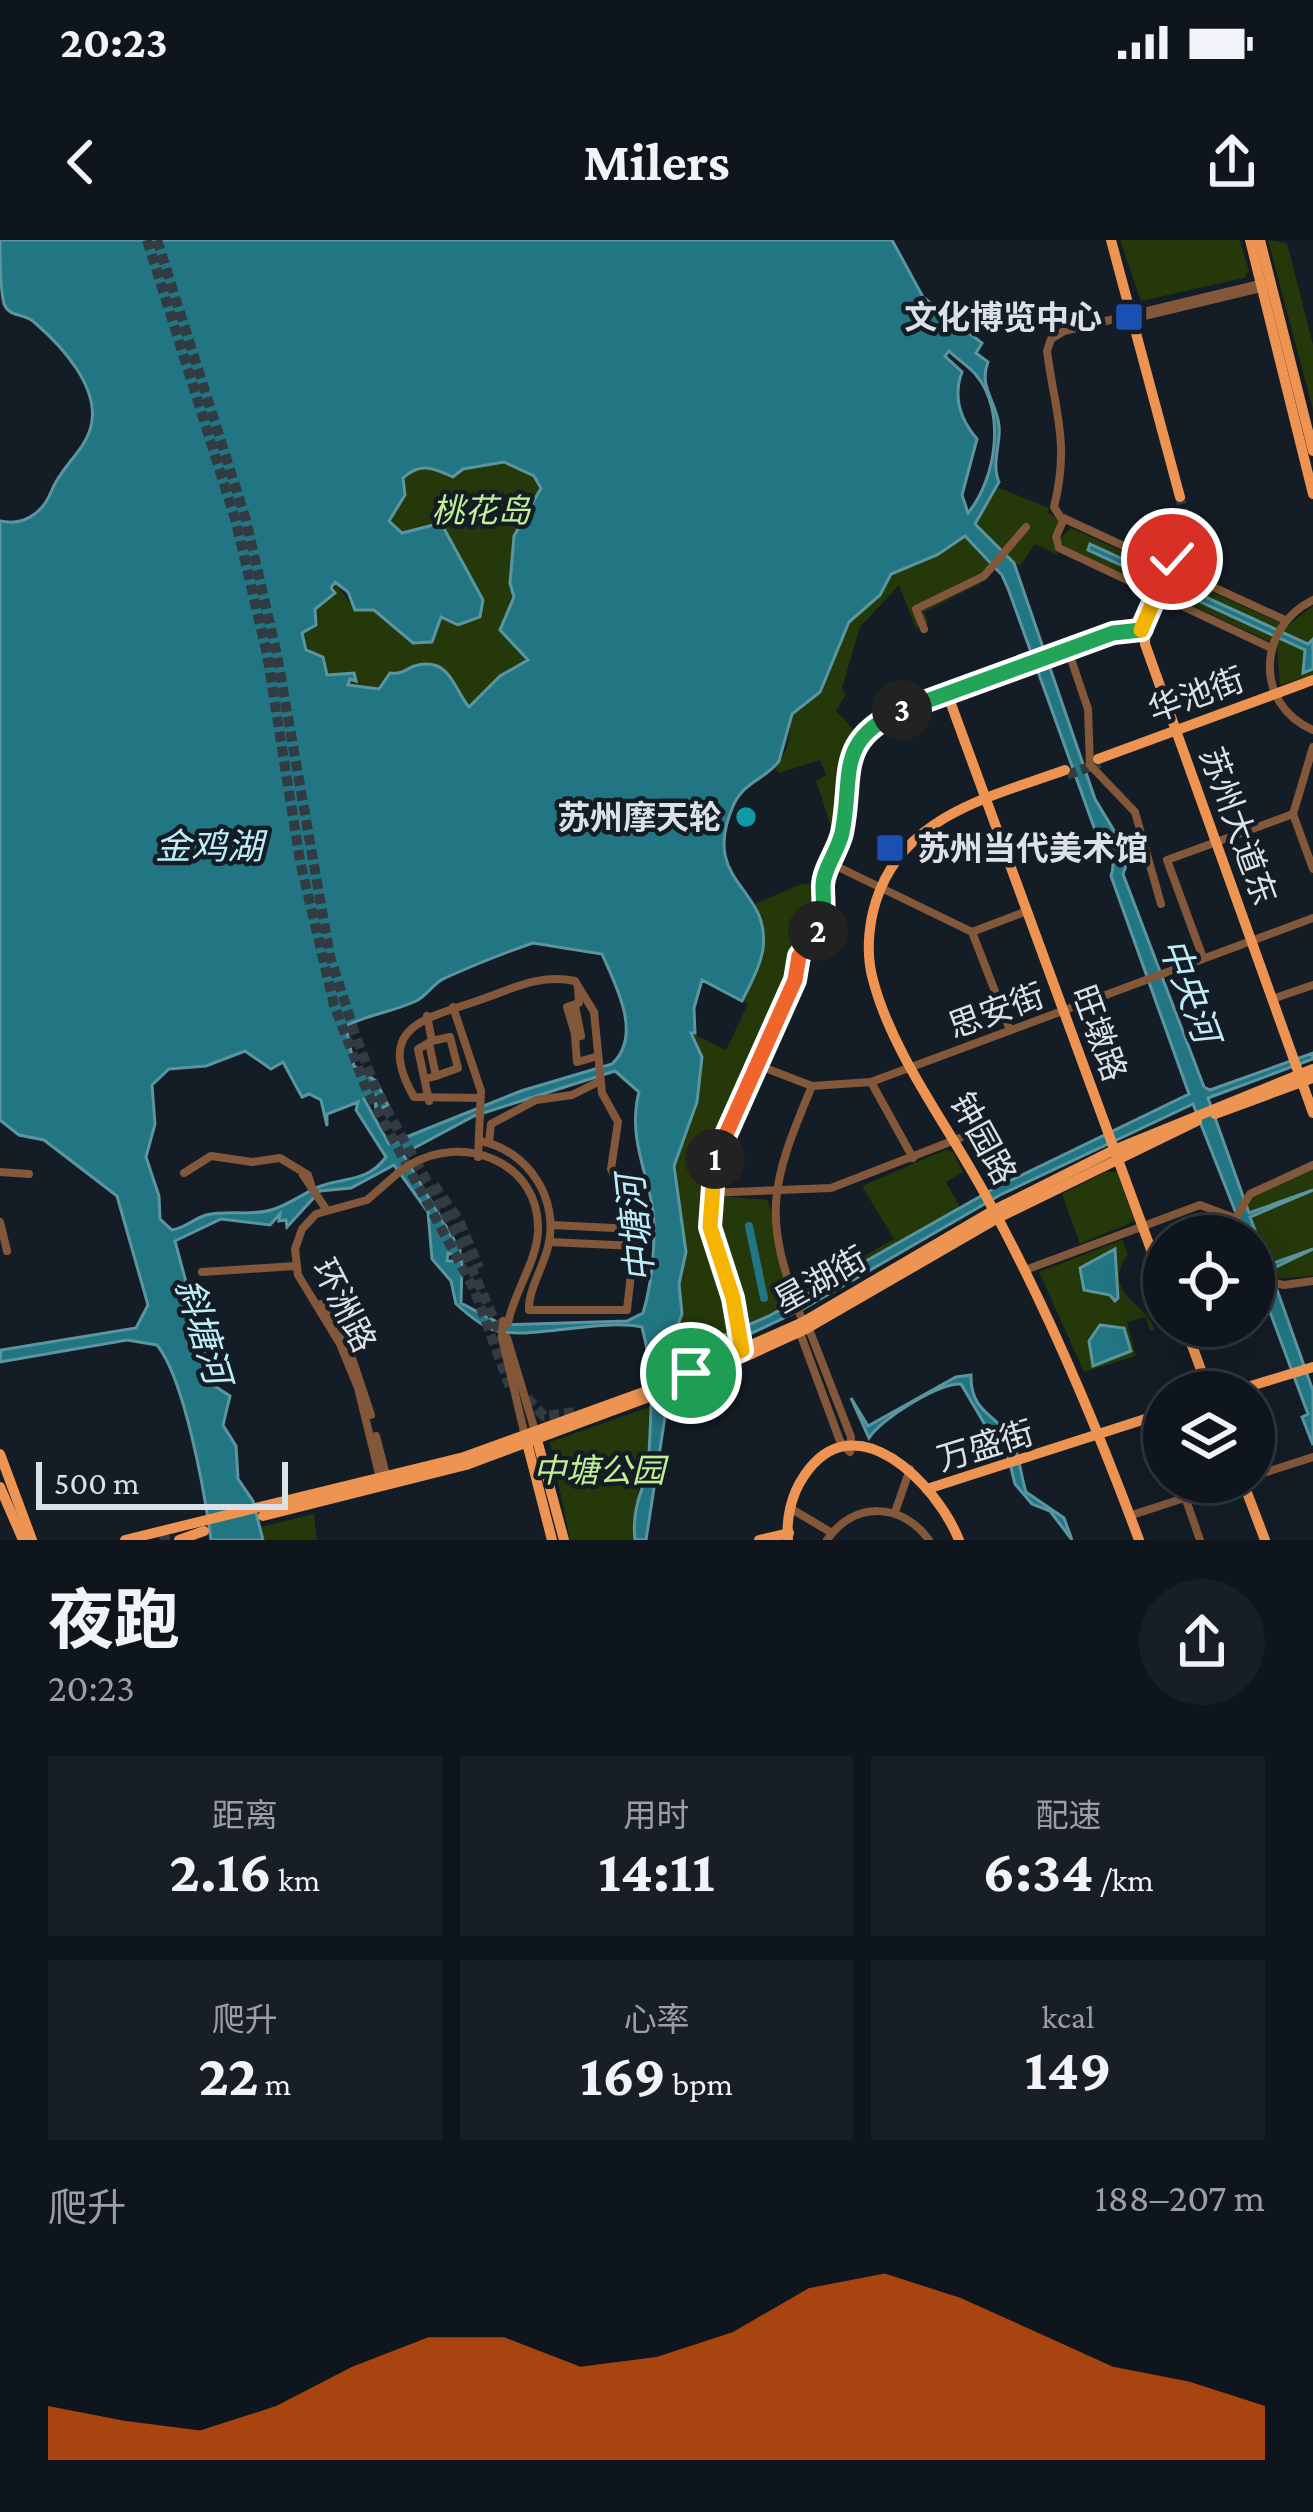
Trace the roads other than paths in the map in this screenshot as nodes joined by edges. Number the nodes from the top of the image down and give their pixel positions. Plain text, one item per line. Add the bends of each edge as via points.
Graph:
1 (1108, 240) edge
2 (1250, 240) edge
3 (1260, 240) edge
4 (1266, 284) junction
5 (1129, 318) junction
6 (1078, 332) dead end
7 (1313, 451) edge
8 (1313, 494) edge
9 (1177, 496) tunnel mouth
10 (1062, 518) junction
11 (1076, 524) junction
12 (1027, 526) dead end
13 (1060, 529) junction
14 (1171, 567) junction
15 (1159, 592) junction
16 (1313, 600) edge
17 (1283, 623) junction
18 (924, 629) dead end
19 (1147, 631) junction
20 (1272, 644) junction
21 (1069, 652) dead end
22 (1313, 683) edge
23 (947, 693) junction
24 (1277, 696) junction
25 (1313, 730) edge
26 (1179, 731) junction
27 (1313, 747) edge
28 (1099, 761) tunnel mouth
29 (1066, 773) tunnel mouth
30 (989, 803) junction
31 (1293, 814) junction
32 (1219, 842) junction
33 (832, 864) junction
34 (1313, 869) edge
35 (884, 887) junction
36 (1161, 904) dead end
37 (1029, 910) junction
38 (1312, 921) edge
39 (972, 932) junction
40 (1254, 939) junction
41 (1203, 958) junction
42 (1313, 985) edge
43 (579, 986) junction
44 (1278, 998) junction
45 (453, 1007) junction
46 (1066, 1009) junction
47 (427, 1016) junction
48 (1010, 1030) junction
49 (431, 1042) junction
50 (595, 1057) junction
51 (754, 1064) junction
52 (916, 1065) junction
53 (1303, 1070) edge
54 (436, 1076) junction
55 (425, 1078) junction
56 (600, 1082) junction
57 (871, 1082) junction
58 (812, 1086) junction
59 (1313, 1096) edge
60 (479, 1097) junction
61 (429, 1101) junction
62 (1313, 1113) edge
63 (957, 1140) junction
64 (484, 1142) junction
65 (1115, 1145) junction
66 (478, 1156) junction
67 (913, 1158) junction
68 (1313, 1165) edge
69 (0, 1172) edge
70 (29, 1174) dead end
71 (184, 1174) dead end
72 (708, 1193) junction
73 (378, 1194) junction
74 (774, 1194) junction
75 (994, 1204) junction
76 (324, 1207) junction
77 (1172, 1215) edge
78 (1233, 1215) joint
79 (1143, 1222) edge
80 (552, 1225) junction
81 (1143, 1225) edge
82 (1, 1228) edge
83 (634, 1229) junction
84 (550, 1242) junction
85 (635, 1246) junction
86 (7, 1251) dead end
87 (295, 1266) junction
88 (1028, 1269) junction
89 (202, 1272) dead end
90 (1313, 1281) edge
91 (1275, 1284) edge
92 (803, 1323) junction
93 (741, 1347) junction
94 (1310, 1371) edge
95 (1293, 1376) junction
96 (1275, 1381) edge
97 (1275, 1383) edge
98 (673, 1384) junction
99 (832, 1386) junction
100 (821, 1390) junction
101 (651, 1393) junction
102 (581, 1416) tunnel mouth
103 (1143, 1423) edge
104 (1103, 1435) junction
105 (532, 1439) junction
106 (849, 1449) junction
107 (1313, 1457) edge
108 (1, 1461) edge
109 (1275, 1469) edge
110 (909, 1471) junction
111 (385, 1483) junction
112 (0, 1487) edge
113 (545, 1487) dead end
114 (928, 1489) junction
115 (1168, 1503) edge
116 (1188, 1503) edge
117 (1247, 1503) edge
118 (793, 1508) junction
119 (895, 1513) junction
120 (1136, 1514) junction
121 (202, 1528) junction
122 (176, 1536) edge
123 (787, 1537) edge
124 (830, 1537) edge
125 (23, 1540) edge
126 (32, 1540) edge
127 (125, 1540) edge
128 (558, 1540) edge
129 (759, 1540) edge
130 (928, 1540) edge
131 (956, 1540) edge
132 (1142, 1540) edge
133 (1200, 1540) edge
134 (1262, 1540) edge

1 - 5 main road
2 - 4 main road
3 - 4 main road
4 - 5 street
4 - 7 main road
4 - 8 main road
5 - 6 street
5 - 9 main road
5 - 10 street via 1064,331 1048,343 1063,425 1054,507
10 - 11 street
10 - 13 street
11 - 13 street
11 - 14 street
12 - 18 street via 983,576 916,609
13 - 15 street via 1063,552
14 - 15 main road
14 - 17 street
15 - 19 main road
15 - 20 street
16 - 17 street
17 - 20 street
19 - 23 street via 1119,631
19 - 26 main road, 苏州大道东
20 - 24 street
21 - 36 street via 1088,710 1090,765 1135,812
22 - 24 main road, 华池街
23 - 30 main road, 旺墩路
23 - 33 street via 888,717 860,739 845,776
24 - 25 street
24 - 26 main road, 华池街
26 - 28 main road, 华池街
26 - 32 main road, 苏州大道东
27 - 31 street
29 - 30 main road
30 - 35 main road, 钟园路 via 924,838
30 - 37 main road, 旺墩路
31 - 32 street
31 - 34 street
32 - 40 main road, 苏州大道东
32 - 41 street via 1167,860
33 - 35 street
33 - 51 street via 823,882 824,918 799,956
35 - 39 street
35 - 52 main road, 钟园路 via 877,968
37 - 39 street
37 - 46 main road, 旺墩路
38 - 40 street, 思安街
39 - 48 street
40 - 41 street, 思安街
40 - 44 main road, 苏州大道东
40 - 53 main road, 苏州大道东
41 - 46 street, 思安街
42 - 44 street
43 - 45 street via 528,982
43 - 50 street via 597,1025
43 - 50 street via 568,1007 577,1062
44 - 53 main road, 苏州大道东
45 - 47 street
45 - 60 street
46 - 48 street, 思安街
46 - 65 main road, 旺墩路
47 - 49 street
47 - 61 street via 401,1049 409,1088
48 - 52 street, 思安街
49 - 54 street
49 - 54 street via 450,1037 458,1068
49 - 55 street via 418,1049
50 - 56 street
51 - 58 street, 思安街
51 - 72 street
52 - 57 street, 思安街
52 - 63 main road, 钟园路
53 - 59 main road, 苏州大道东
53 - 62 main road, 苏州大道东
53 - 65 main road, 星湖街
54 - 55 street
55 - 61 street
56 - 64 street via 536,1100 491,1124
56 - 83 street via 618,1122 611,1168
57 - 58 street, 思安街
57 - 67 street
58 - 74 street
60 - 61 street
60 - 64 street
63 - 67 street
63 - 75 main road, 钟园路
64 - 66 street
64 - 80 street via 529,1168
65 - 75 main road, 星湖街
65 - 79 main road, 旺墩路
66 - 73 street, 环洲路, bridge via 439,1150
66 - 105 street, bridge via 517,1174 537,1215 536,1244 505,1338
67 - 74 street via 831,1188
68 - 78 street via 1246,1198
69 - 70 street
71 - 76 street via 216,1155 280,1158 312,1179
72 - 74 street
72 - 93 street
73 - 76 street, 环洲路
73 - 111 street, 环洲路 via 373,1203 312,1223 299,1255 358,1371
74 - 92 street via 775,1235
75 - 88 main road, 钟园路
75 - 92 main road, 星湖街
75 - 104 main road, 钟园路
76 - 87 street, 环洲路 via 302,1228
77 - 78 street via 1200,1205
80 - 83 street
80 - 84 street
81 - 88 street
82 - 86 street
83 - 85 street
84 - 85 street
84 - 85 street via 529,1310 626,1310
87 - 89 street
87 - 111 street, 环洲路 via 353,1374
88 - 104 main road, 钟园路
90 - 91 street
92 - 93 main road, 星湖街
92 - 98 main road, 星湖街
92 - 99 street
92 - 100 street
93 - 98 main road, 星湖街
94 - 95 main road
95 - 96 main road
95 - 97 main road
98 - 101 main road, 星湖街
99 - 100 street
99 - 106 street
100 - 106 street
101 - 102 main road
101 - 105 main road, 星湖街
103 - 104 main road, 万盛街
104 - 114 main road, 万盛街
104 - 120 main road, 钟园路
104 - 132 main road, 钟园路
105 - 111 main road, 星湖街
105 - 128 main road
106 - 110 main road via 877,1450
106 - 118 main road via 808,1471
107 - 109 street
108 - 126 main road
110 - 114 main road
110 - 119 street
111 - 121 main road, 星湖街
112 - 125 main road
113 - 128 main road
114 - 131 main road
115 - 120 street
116 - 133 street
117 - 134 main road
118 - 123 main road
118 - 124 street
119 - 124 street via 862,1512
119 - 130 street
120 - 132 main road, 钟园路
121 - 122 main road, 星湖街
121 - 127 main road, 星湖街
123 - 129 main road

